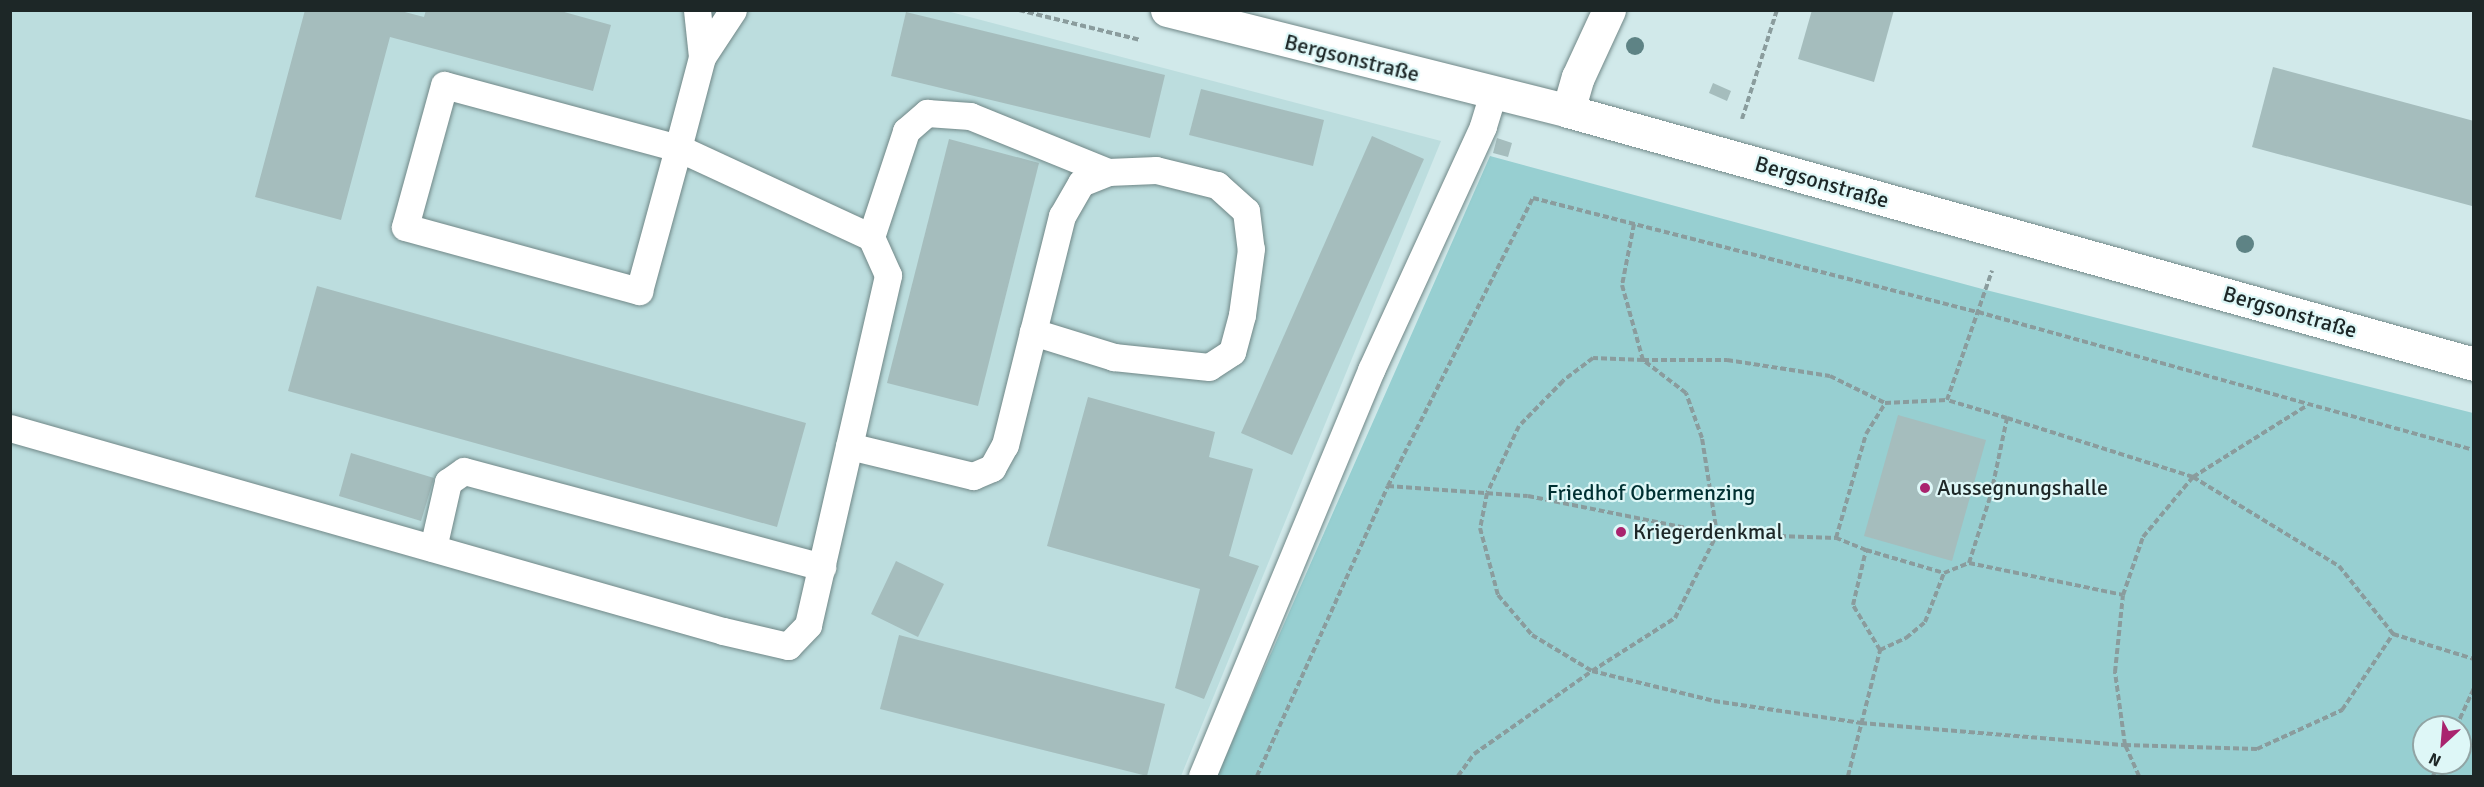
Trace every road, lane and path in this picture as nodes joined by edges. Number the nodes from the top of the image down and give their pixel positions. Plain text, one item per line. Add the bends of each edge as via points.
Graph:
1 (697, 10) edge
2 (733, 10) edge
3 (1167, 10) edge
4 (1609, 10) edge
5 (1777, 10) edge
6 (702, 57) junction
7 (1492, 93) junction
8 (1568, 111) junction
9 (1741, 123) dead end
10 (678, 148) junction
11 (1108, 172) junction
12 (1634, 224) junction
13 (871, 237) junction
14 (1995, 265) dead end
15 (1978, 312) junction
16 (1033, 332) junction
17 (1643, 360) junction
18 (2474, 364) edge
19 (1947, 400) junction
20 (1885, 403) junction
21 (2306, 405) junction
22 (2007, 418) junction
23 (10, 428) edge
24 (849, 446) junction
25 (2474, 450) edge
26 (2193, 477) junction
27 (1388, 486) junction
28 (1487, 493) junction
29 (1717, 534) junction
30 (1836, 538) junction
31 (433, 548) junction
32 (1866, 550) junction
33 (1968, 562) junction
34 (822, 567) junction
35 (1944, 573) junction
36 (2123, 595) junction
37 (2393, 634) junction
38 (1880, 650) junction
39 (2474, 659) edge
40 (1592, 671) junction
41 (2474, 688) edge
42 (2462, 715) edge
43 (1861, 723) junction
44 (2125, 745) junction
45 (1202, 777) edge
46 (1257, 777) edge
47 (1458, 777) edge
48 (1848, 777) edge
49 (2139, 777) edge

1 - 6 lane
2 - 6 lane
3 - 7 street, Bergsonstraße
4 - 8 street via 1578,76
5 - 9 path
6 - 10 lane
7 - 8 street, Bergsonstraße
7 - 45 lane via 1483,126 1371,370
8 - 18 street, Bergsonstraße
10 - 10 lane via 444,85 405,227 639,291
10 - 13 lane
11 - 13 lane via 970,116 927,114 906,131
11 - 16 lane via 1081,183 1062,216
11 - 16 lane via 1156,170 1217,185 1246,211 1251,249 1232,352 1209,367 1114,357
12 - 15 path
12 - 17 path via 1622,285
12 - 27 path via 1533,198
13 - 24 lane via 888,275
14 - 15 path
15 - 19 path
15 - 21 path
16 - 24 lane via 1005,445 992,468 973,476
17 - 20 path via 1727,360 1830,376
17 - 28 path via 1593,358 1563,381 1520,426
17 - 29 path via 1686,393 1702,438
19 - 20 path
19 - 22 path
20 - 30 path via 1866,434
21 - 25 path
21 - 26 path
22 - 26 path
22 - 33 path via 1991,494
23 - 31 lane
24 - 34 lane
26 - 36 path via 2143,537
26 - 37 path via 2339,566
27 - 28 path
27 - 46 path
28 - 29 path via 1528,496
28 - 40 path via 1480,528 1497,595 1532,635
29 - 30 path
29 - 40 path via 1675,618
30 - 32 path
31 - 34 lane via 788,646 808,626
31 - 34 lane via 448,482 464,471
32 - 35 path
32 - 38 path via 1853,605
33 - 35 path
33 - 36 path
35 - 38 path via 1925,621 1906,638
36 - 44 path via 2115,672
37 - 39 path
37 - 44 path via 2342,710 2257,749
38 - 43 path
40 - 43 path via 1714,701
40 - 47 path via 1474,754
41 - 42 path
43 - 44 path
43 - 48 path
44 - 49 path

